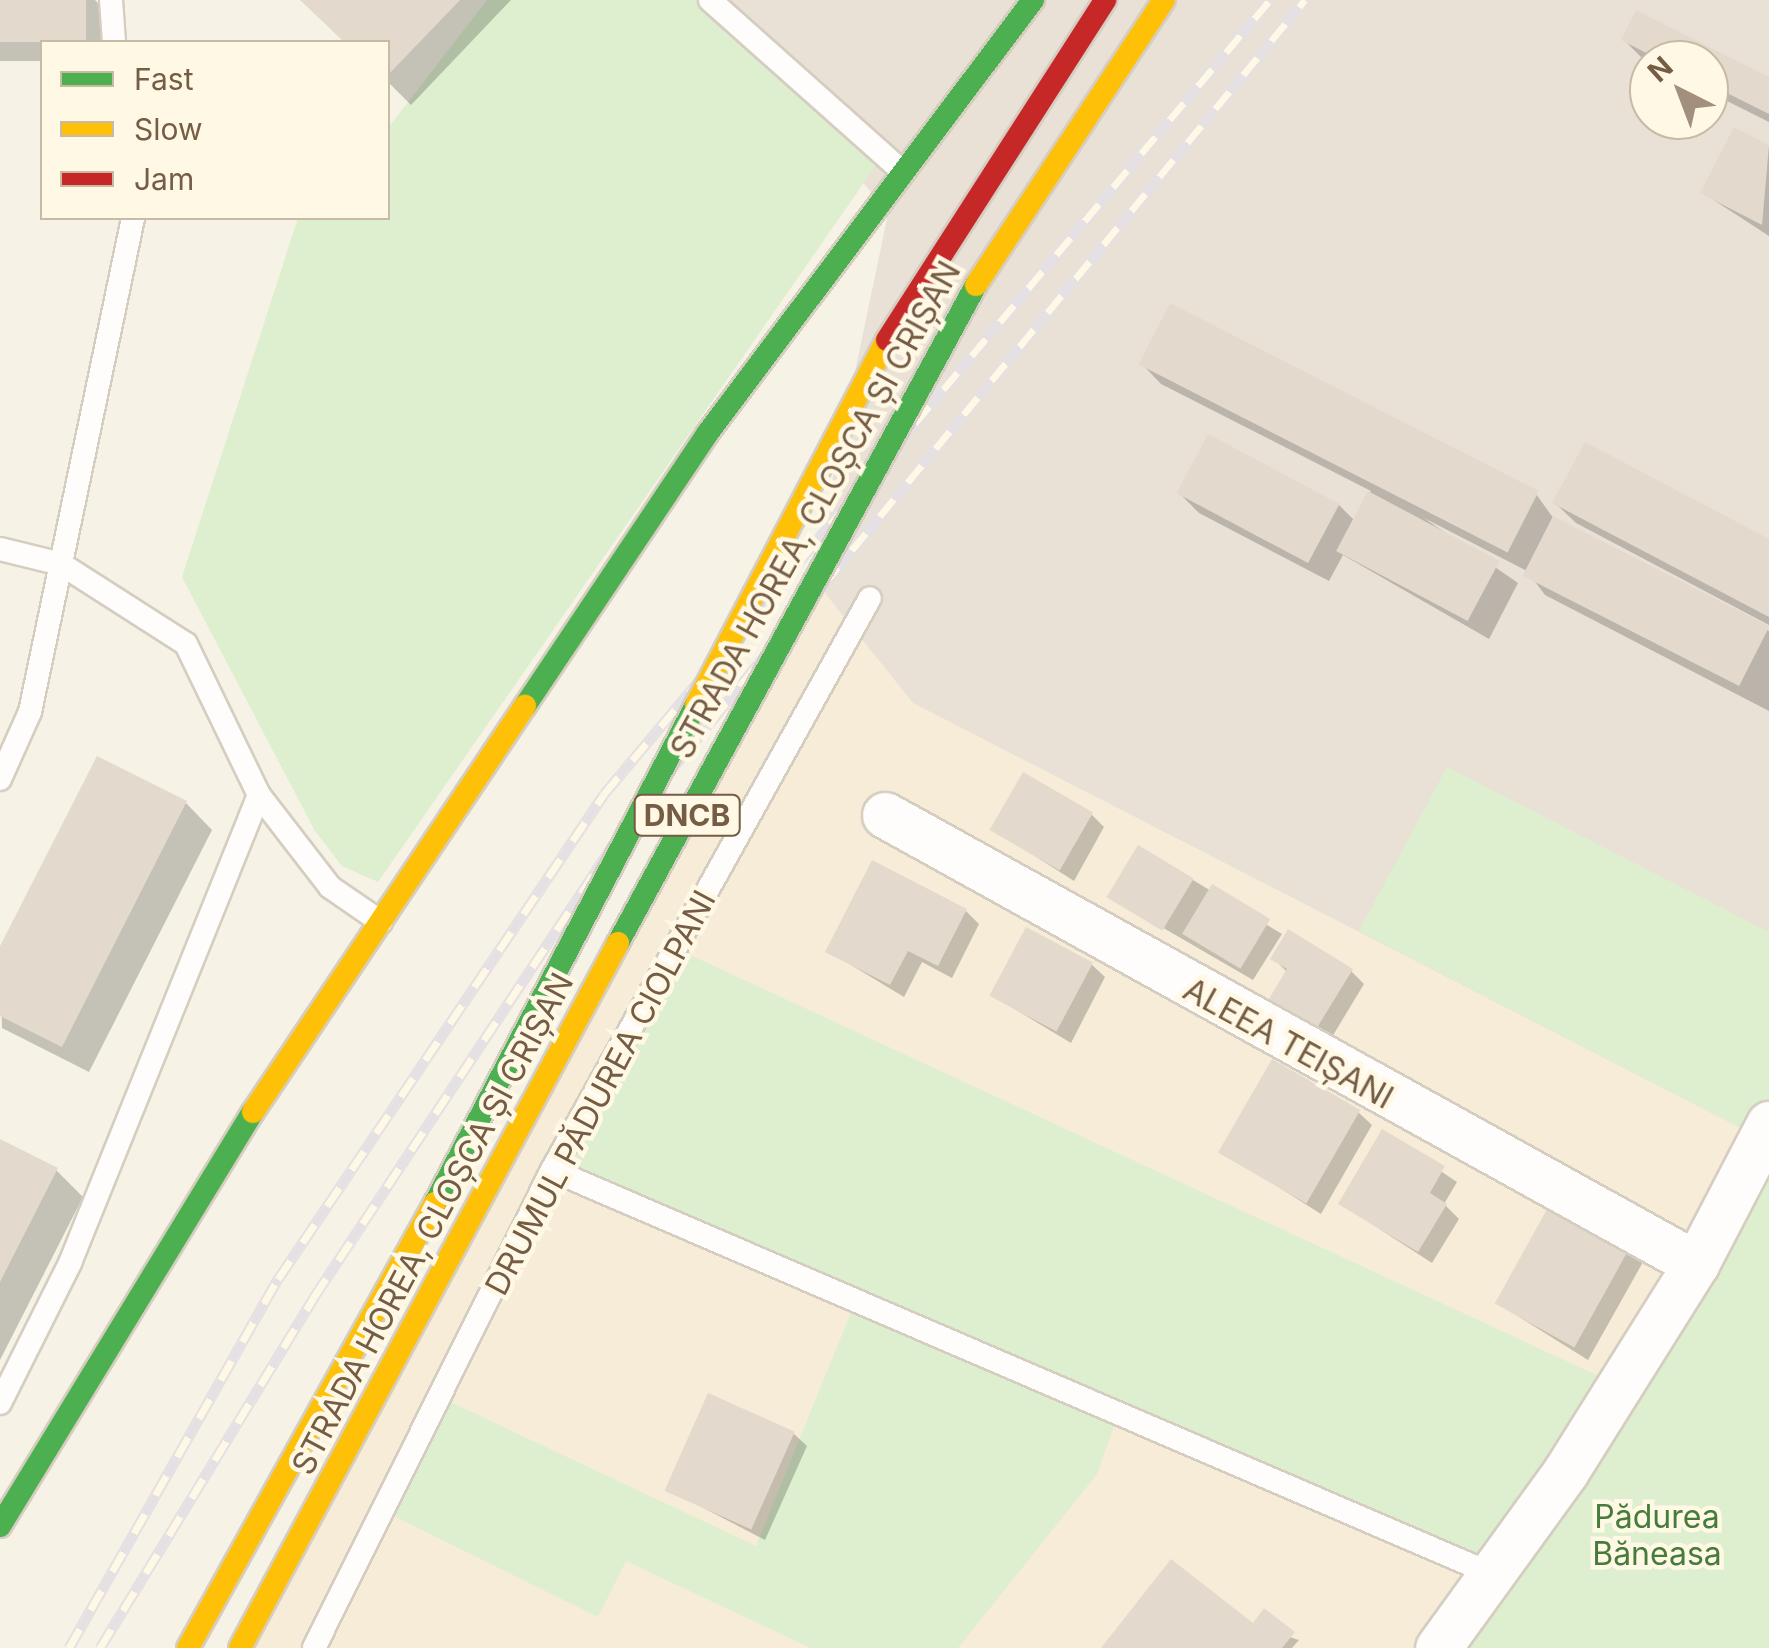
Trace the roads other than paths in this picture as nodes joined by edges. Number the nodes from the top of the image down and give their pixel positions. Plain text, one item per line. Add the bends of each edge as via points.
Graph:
1 (111, 0) edge
2 (710, 0) edge
3 (1032, 0) edge
4 (1105, 0) edge
5 (1164, 0) edge
6 (114, 40) edge
7 (903, 172) junction
8 (133, 220) edge
9 (0, 549) edge
10 (61, 564) junction
11 (870, 598) dead end
12 (0, 779) edge
13 (260, 795) junction
14 (885, 815) dead end
15 (384, 924) junction
16 (1769, 1124) edge
17 (552, 1170) junction
18 (1696, 1264) junction
19 (0, 1403) edge
20 (0, 1526) edge
21 (1492, 1574) junction
22 (188, 1648) edge
23 (240, 1648) edge
24 (314, 1648) edge
25 (1438, 1648) edge

1 - 6 lane
2 - 7 lane
3 - 7 main road
4 - 22 main road, STRADA HOREA, CLOȘCA ȘI CRIȘAN / DNCB, bridge via 914,290 415,1242
5 - 23 main road, STRADA HOREA, CLOȘCA ȘI CRIȘAN / DNCB, bridge via 948,326
7 - 15 main road via 707,434
8 - 10 lane
9 - 10 lane
10 - 12 lane via 30,712
10 - 13 lane via 186,644
11 - 17 lane, DRUMUL PĂDUREA CIOLPANI
13 - 15 lane via 330,887
13 - 19 lane via 70,1263
14 - 18 street, ALEEA TEIȘANI
15 - 20 main road via 166,1242
16 - 18 street
17 - 21 lane
17 - 24 lane, DRUMUL PĂDUREA CIOLPANI
18 - 21 street
21 - 25 street

